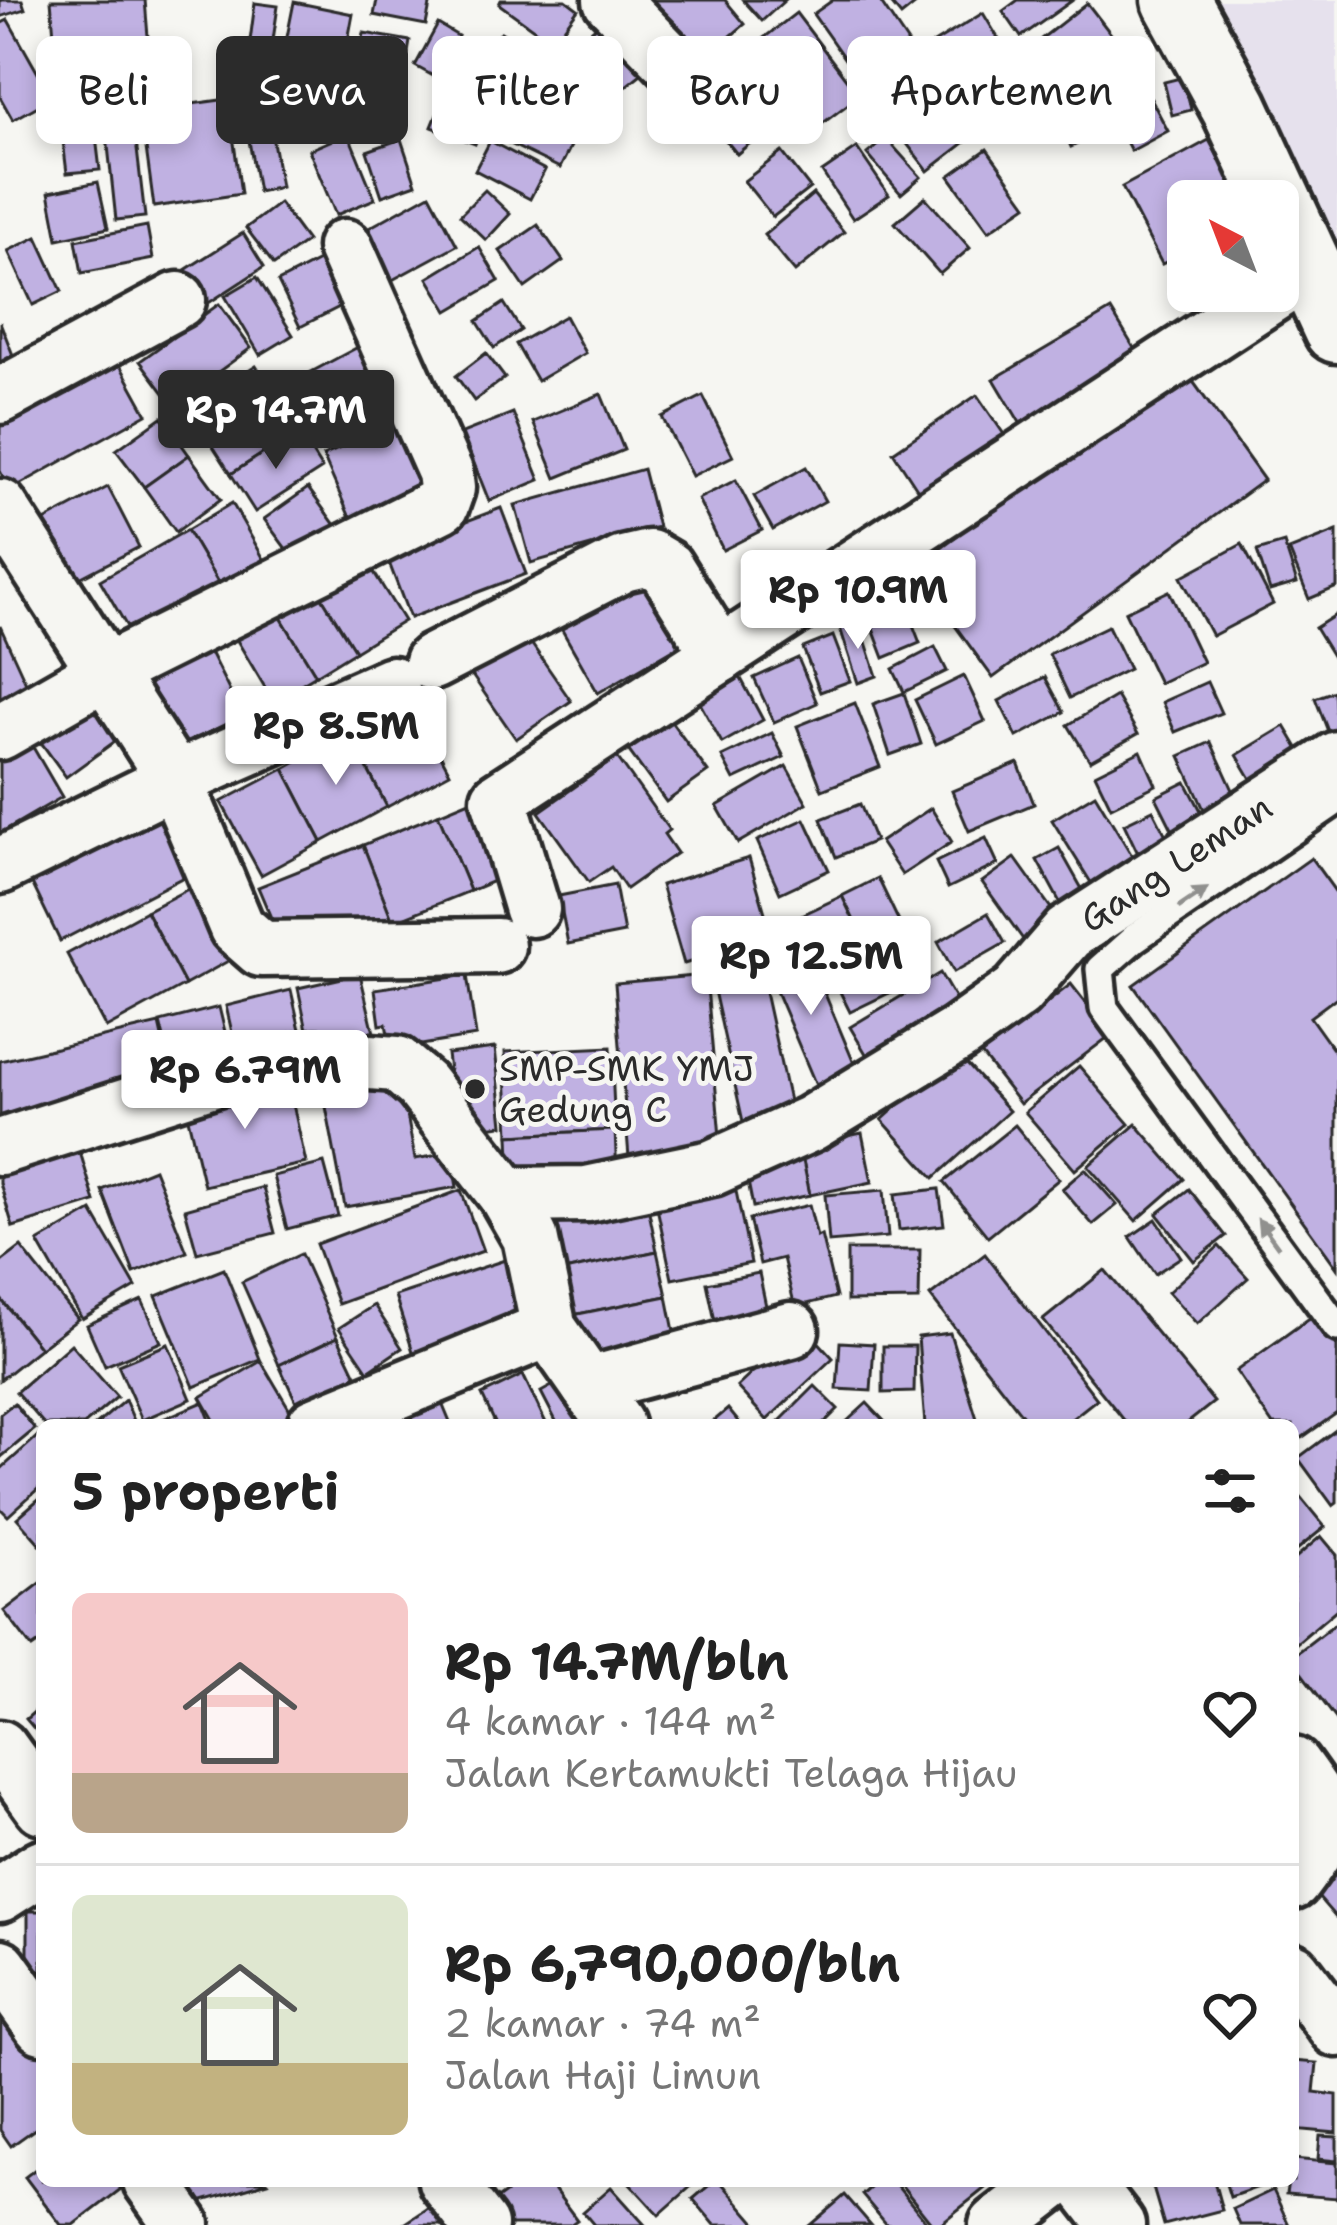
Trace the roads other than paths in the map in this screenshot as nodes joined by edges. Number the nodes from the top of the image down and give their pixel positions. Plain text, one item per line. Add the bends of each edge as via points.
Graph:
1 (611, 0) edge
2 (1176, 0) edge
3 (647, 37) edge
4 (346, 247) dead end
5 (1311, 269) junction
6 (178, 300) dead end
7 (1337, 329) edge
8 (0, 396) edge
9 (0, 507) edge
10 (720, 655) junction
11 (105, 672) junction
12 (0, 732) edge
13 (1337, 759) edge
14 (175, 780) junction
15 (1337, 800) edge
16 (0, 866) edge
17 (0, 1147) edge
18 (506, 1196) junction
19 (1337, 1327) edge
20 (549, 1329) junction
21 (791, 1330) dead end
22 (602, 1405) edge
23 (330, 1419) edge
24 (0, 1748) edge
25 (1299, 1773) edge
26 (36, 1798) edge
27 (36, 1871) edge
28 (1299, 1874) edge
29 (0, 1894) edge
30 (0, 1967) edge
31 (1306, 1972) edge
32 (36, 2018) edge
33 (1337, 2029) edge
34 (155, 2187) edge
35 (451, 2187) edge
36 (1046, 2187) edge
37 (1088, 2187) edge
38 (182, 2225) edge
39 (480, 2225) edge
40 (997, 2225) edge
41 (1117, 2225) edge

1 - 3 street
2 - 5 street
4 - 11 street via 445,472 441,505
5 - 7 street
5 - 10 street
6 - 8 street
9 - 11 street
10 - 14 street via 666,568 649,558
10 - 14 street via 500,799 514,927 261,950 237,928
11 - 12 street
11 - 14 street
13 - 18 street, Gang Leman via 1068,933 1017,992 958,1034 810,1124 712,1168 587,1194
14 - 16 street
19 -> 15 lane via 1104,1008 1100,969
17 - 18 street via 219,1077 315,1058 370,1059 397,1064 421,1085
18 - 20 street via 530,1237
20 - 22 street
20 - 23 street
21 - 22 street
24 - 26 street
25 - 28 street via 1327,1812 1322,1842
27 - 29 street
30 - 32 street
31 - 33 street
34 - 38 street
35 - 39 street
36 - 40 street
37 - 41 street

